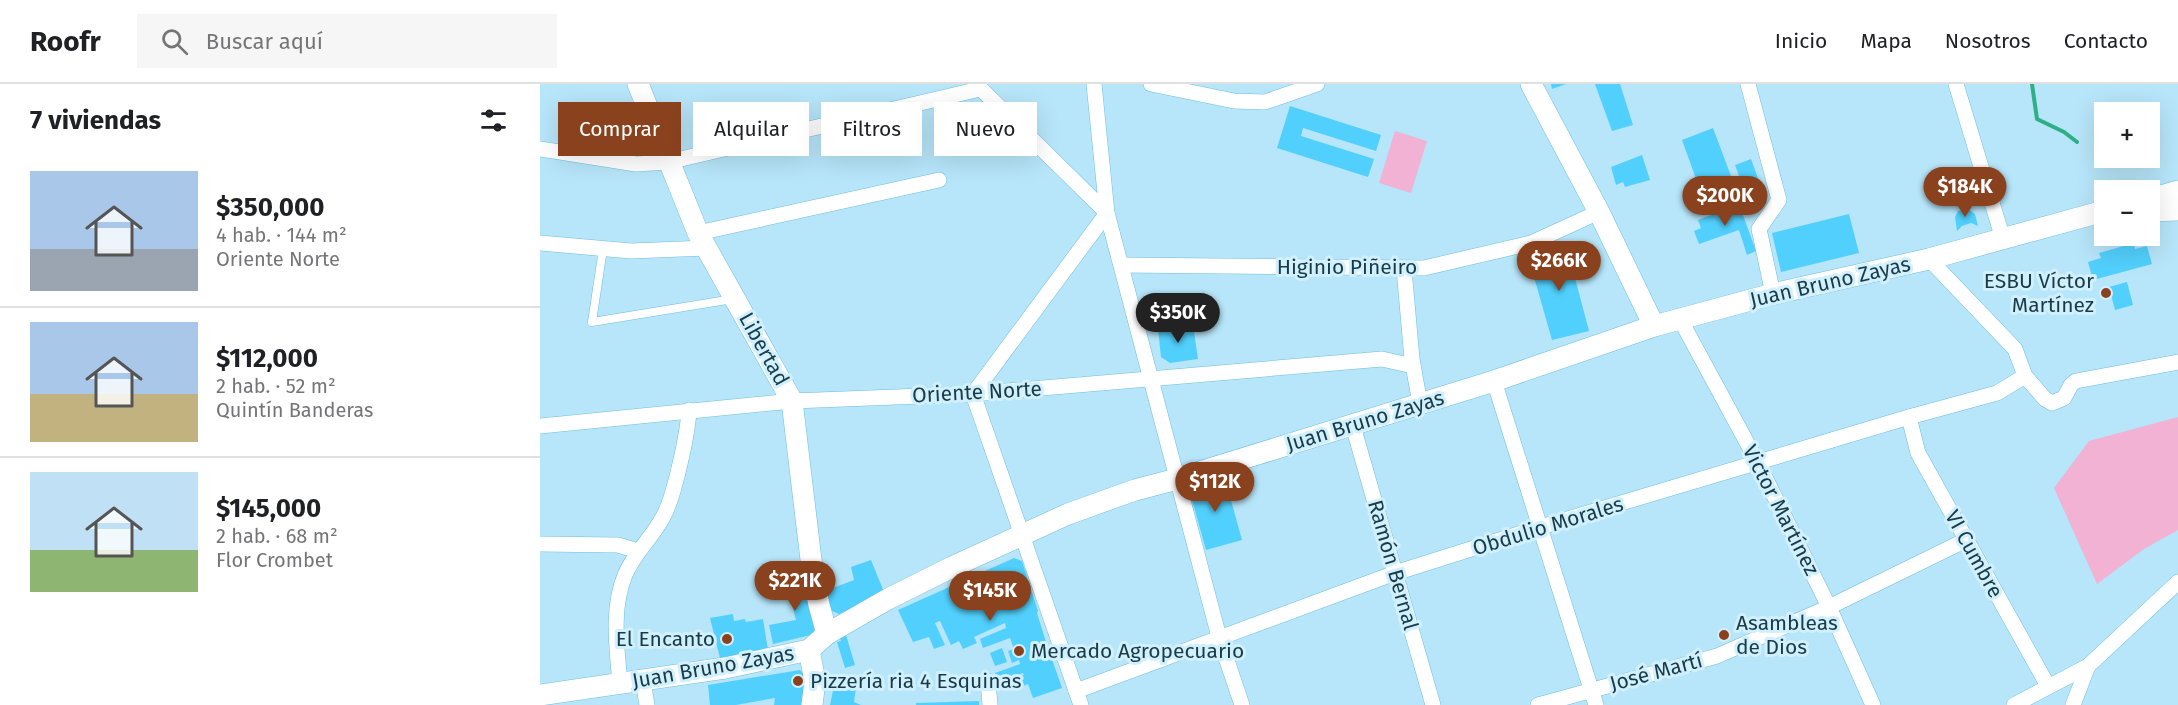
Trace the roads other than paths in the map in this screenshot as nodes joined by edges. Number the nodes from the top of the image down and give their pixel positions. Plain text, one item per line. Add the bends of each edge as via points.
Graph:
1 (638, 84) edge
2 (1094, 84) edge
3 (1151, 84) edge
4 (1317, 84) edge
5 (1531, 84) edge
6 (1748, 84) edge
7 (1956, 84) edge
8 (978, 86) edge
9 (540, 150) edge
10 (668, 162) junction
11 (939, 180) dead end
12 (2178, 191) edge
13 (2160, 196) edge
14 (2178, 210) edge
15 (2160, 211) edge
16 (1599, 212) junction
17 (1107, 213) junction
18 (2094, 214) edge
19 (2003, 239) junction
20 (703, 241) junction
21 (540, 243) edge
22 (603, 249) junction
23 (1929, 259) junction
24 (1121, 265) junction
25 (1404, 269) junction
26 (1773, 294) junction
27 (736, 298) junction
28 (1680, 319) junction
29 (1654, 326) junction
30 (2178, 362) edge
31 (1413, 366) junction
32 (2025, 376) junction
33 (1152, 380) junction
34 (1494, 381) junction
35 (973, 394) junction
36 (792, 401) junction
37 (1420, 404) junction
38 (689, 410) junction
39 (1909, 417) junction
40 (540, 426) edge
41 (1353, 426) junction
42 (1758, 463) junction
43 (1177, 479) junction
44 (1541, 527) junction
45 (1020, 535) junction
46 (1966, 540) junction
47 (540, 544) edge
48 (638, 551) junction
49 (1395, 573) junction
50 (2178, 582) edge
51 (1829, 607) junction
52 (827, 634) junction
53 (1219, 637) junction
54 (809, 650) junction
55 (2088, 666) junction
56 (643, 681) junction
57 (988, 681) dead end
58 (620, 684) junction
59 (2048, 686) junction
60 (540, 695) edge
61 (1078, 698) edge
62 (1594, 698) edge
63 (646, 705) edge
64 (812, 705) edge
65 (990, 705) edge
66 (1242, 705) edge
67 (1433, 705) edge
68 (1538, 705) edge
69 (1874, 705) edge
70 (2014, 705) edge
71 (2073, 705) edge

1 - 10 main road, Libertad
2 - 17 street
3 - 4 street via 1234,101 1265,102
5 - 16 main road
6 - 26 street via 1779,200 1759,229
7 - 19 street
8 - 10 street
8 - 17 street
9 - 10 street via 636,164
10 - 20 main road, Libertad
11 - 20 street
12 - 13 main road
14 - 15 main road
16 - 25 street, Higinio Piñeiro via 1532,243 1424,268
16 - 29 main road
17 - 24 street
17 - 35 street
18 - 19 main road, Juan Bruno Zayas
19 - 23 main road, Juan Bruno Zayas
20 - 22 street via 632,251
20 - 27 main road, Libertad
21 - 22 street
22 - 27 lane via 592,322
23 - 26 main road, Juan Bruno Zayas
23 - 32 street via 2015,349
24 - 25 street, Higinio Piñeiro
24 - 33 street
25 - 31 street
26 - 28 main road, Juan Bruno Zayas
27 - 36 main road, Libertad
28 - 29 main road, Juan Bruno Zayas
28 - 42 street, Victor Martínez
29 - 34 main road, Juan Bruno Zayas
30 - 32 street via 2076,381 2064,398 2052,403
31 - 33 street, Oriente Norte via 1382,359
31 - 37 street
32 - 39 street, Obdulio Morales via 1997,393
33 - 35 street, Oriente Norte
33 - 43 street
34 - 37 main road, Juan Bruno Zayas
34 - 44 street
35 - 36 street, Oriente Norte
35 - 45 street
36 - 38 street, Oriente Norte
36 - 52 main road, Libertad via 812,568
37 - 41 main road, Juan Bruno Zayas
38 - 40 street, Oriente Norte
38 - 48 street via 665,515
39 - 42 street, Obdulio Morales
39 - 46 street, VI Cumbre via 1918,453
41 - 43 main road, Juan Bruno Zayas
41 - 49 street, Ramón Bernal
42 - 44 street, Obdulio Morales
42 - 51 street, Victor Martínez
43 - 45 main road, Juan Bruno Zayas via 1123,494
43 - 53 street
44 - 49 street, Obdulio Morales
44 - 62 street
45 - 52 main road, Juan Bruno Zayas
45 - 61 street
46 - 51 street, José Martí
46 - 59 street, VI Cumbre
47 - 48 street via 618,545
48 - 58 street via 625,575 616,620
49 - 53 street, Obdulio Morales
49 - 67 street, Ramón Bernal
50 - 55 street
51 - 62 street, José Martí via 1717,656
51 - 69 street, Victor Martínez
52 - 54 main road, Juan Bruno Zayas
53 - 61 street, Obdulio Morales
53 - 66 street
54 - 56 main road, Juan Bruno Zayas
54 - 64 main road via 815,681
55 - 59 street
55 - 71 street
56 - 58 main road, Juan Bruno Zayas
56 - 63 street
57 - 65 street
58 - 60 main road, Juan Bruno Zayas
59 - 70 street
62 - 68 street, José Martí

